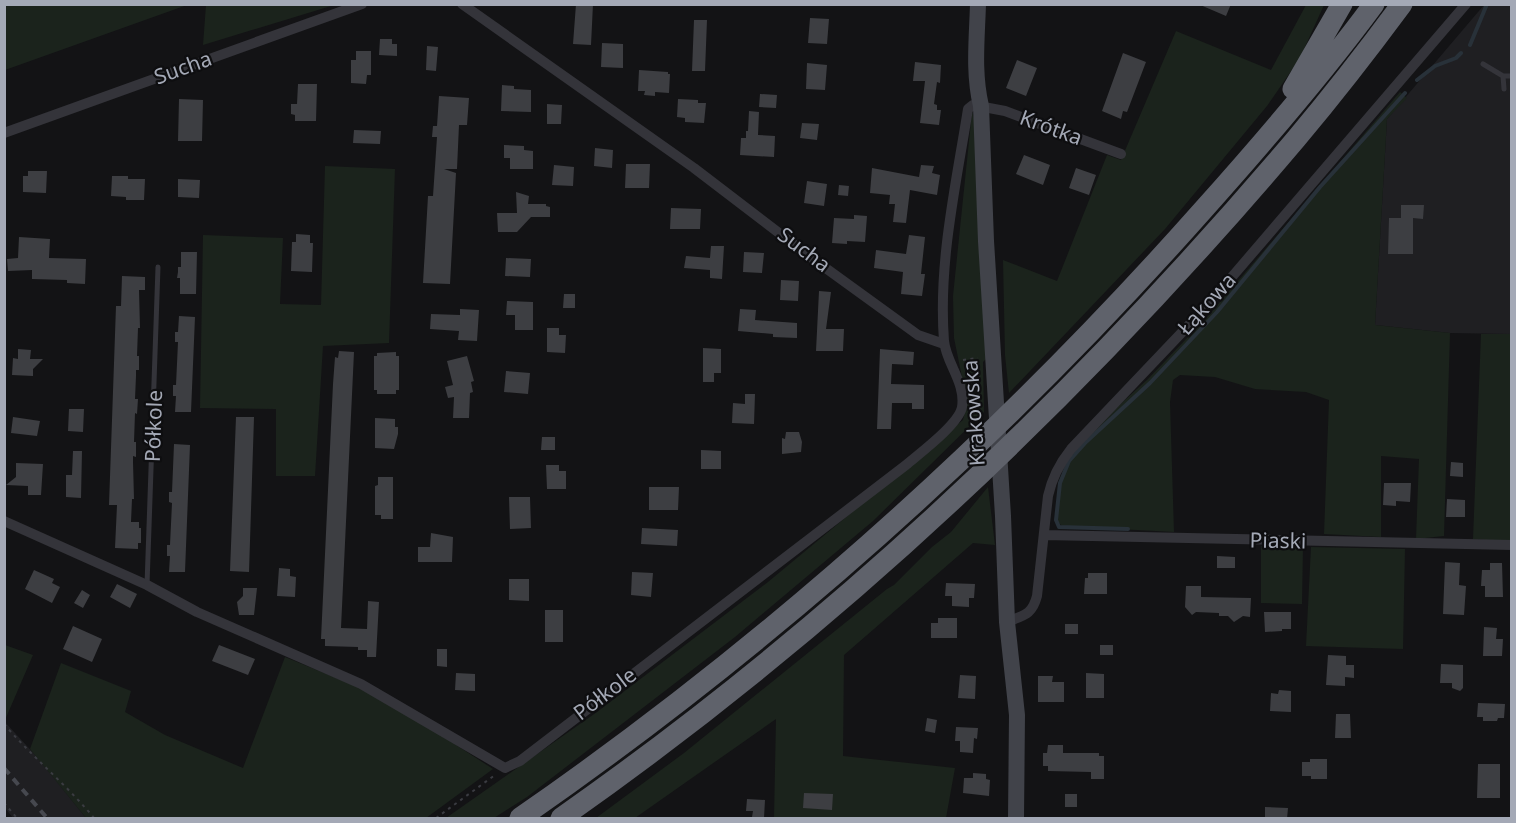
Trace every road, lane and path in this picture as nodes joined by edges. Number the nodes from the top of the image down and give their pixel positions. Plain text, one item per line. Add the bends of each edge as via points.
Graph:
1 (362, 4) edge
2 (462, 4) edge
3 (978, 4) edge
4 (1342, 4) edge
5 (1374, 4) edge
6 (1402, 4) edge
7 (1466, 4) edge
8 (1483, 64) dead end
9 (1503, 76) junction
10 (1512, 76) edge
11 (1504, 89) dead end
12 (981, 106) junction
13 (4, 133) edge
14 (1121, 154) dead end
15 (1247, 160) junction
16 (158, 267) dead end
17 (944, 344) junction
18 (951, 361) junction
19 (993, 362) junction
20 (4, 521) edge
21 (1044, 535) junction
22 (1512, 544) edge
23 (147, 585) junction
24 (1007, 622) junction
25 (4, 724) edge
26 (505, 768) junction
27 (4, 803) edge
28 (16, 819) edge
29 (94, 819) edge
30 (436, 819) edge
31 (520, 819) edge
32 (561, 819) edge
33 (1016, 819) edge

1 - 13 street, Sucha
2 - 17 street, Sucha via 694,168 918,335
3 - 12 street, Krakowska via 977,90
4 - 15 highway
5 - 15 highway
6 - 32 highway via 1298,138 1143,312 1046,412 923,529 805,630 712,707
7 - 21 street, Łąkowa via 1207,306 1071,449 1052,480
8 - 9 lane
9 - 10 lane
9 - 11 lane
12 - 14 street, Krótka via 1005,111
12 - 17 street via 968,109 956,181 943,267
12 - 19 street, Krakowska
15 - 31 highway via 1097,326 933,487 799,605
16 - 23 lane, Półkole
17 - 18 street, Półkole
18 - 19 path
18 - 26 street, Półkole via 963,406 957,419 906,465 520,761
19 - 24 street, Krakowska
20 - 23 street
21 - 22 street, Piaski
21 - 24 street, Łąkowa via 1034,607 1028,614
23 - 26 street via 197,612 361,684
24 - 33 street, Krakowska via 1017,715
25 - 29 path
26 - 30 path
27 - 28 path

